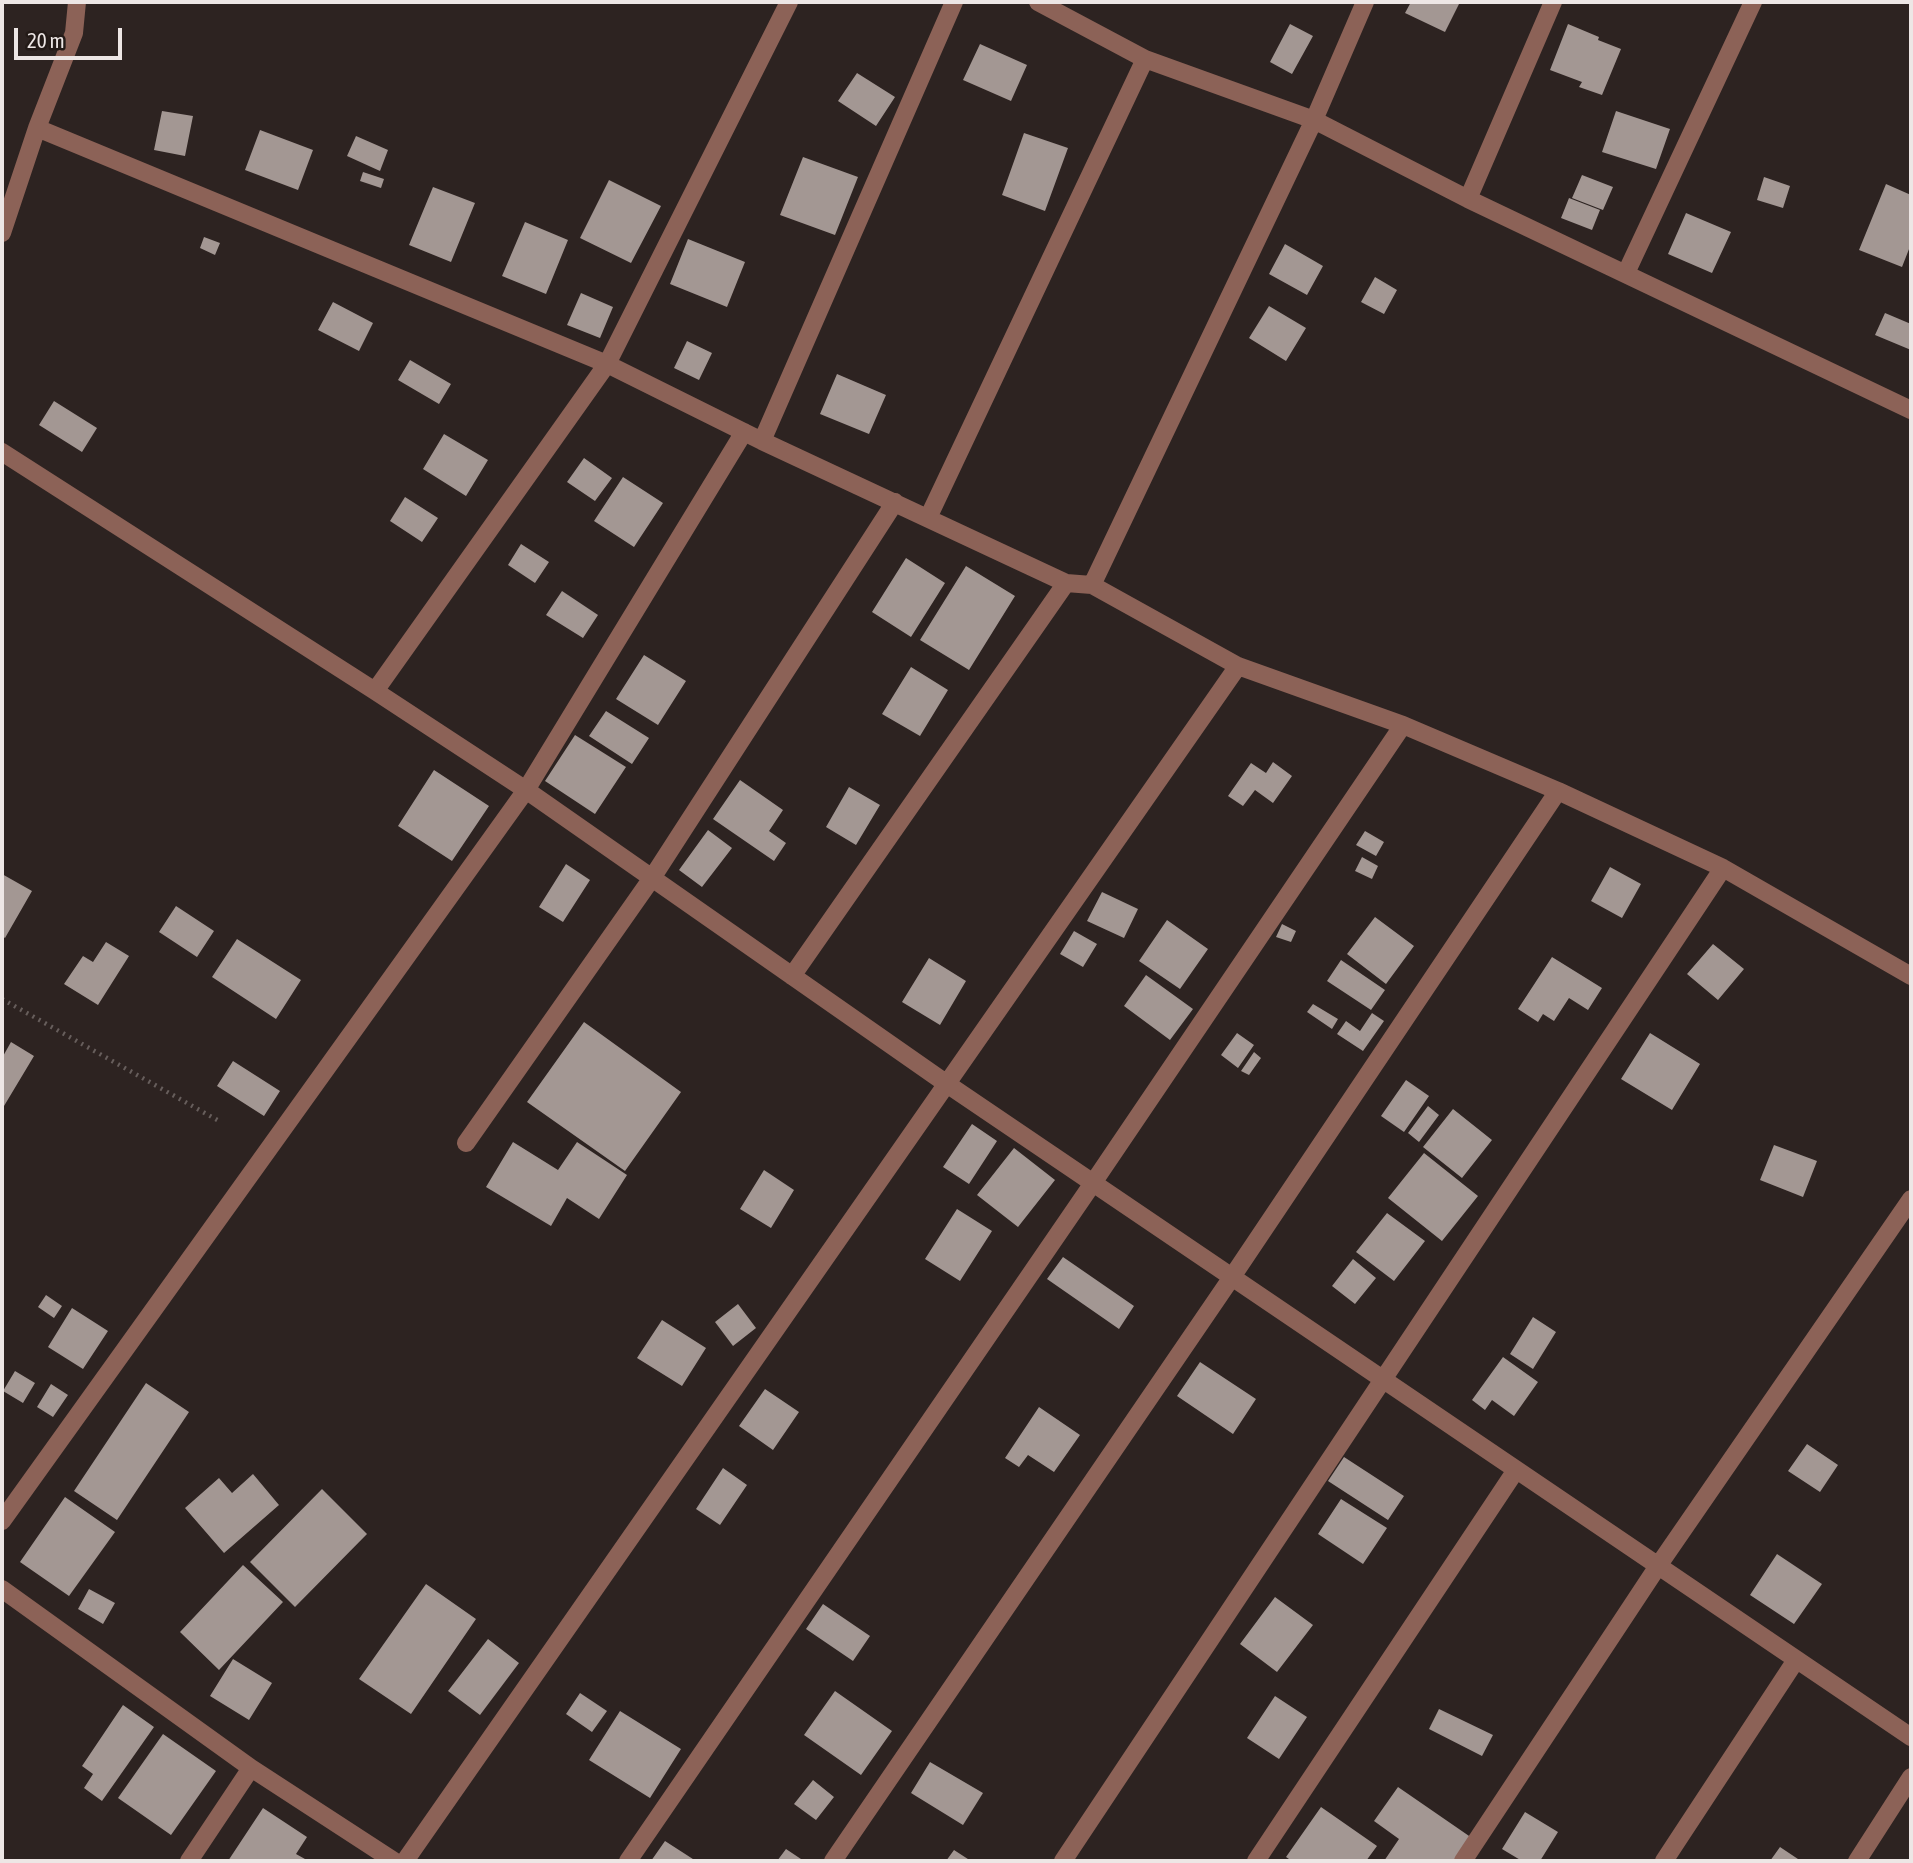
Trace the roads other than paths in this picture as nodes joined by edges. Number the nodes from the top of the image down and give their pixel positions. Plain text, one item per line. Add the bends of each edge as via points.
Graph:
1 (77, 2) edge
2 (789, 2) edge
3 (954, 2) edge
4 (1038, 2) edge
5 (1365, 2) edge
6 (1553, 2) edge
7 (1753, 2) edge
8 (1145, 59) junction
9 (1314, 120) junction
10 (37, 128) junction
11 (1468, 199) junction
12 (2, 233) edge
13 (1626, 274) junction
14 (607, 364) junction
15 (1911, 410) edge
16 (744, 432) junction
17 (762, 441) junction
18 (2, 452) edge
19 (895, 502) junction
20 (928, 519) junction
21 (1066, 583) junction
22 (1092, 585) junction
23 (1238, 666) junction
24 (375, 691) junction
25 (1403, 725) junction
26 (526, 790) junction
27 (1558, 791) junction
28 (1723, 868) junction
29 (652, 878) junction
30 (792, 976) junction
31 (1911, 976) edge
32 (947, 1084) junction
33 (466, 1143) dead end
34 (1093, 1183) junction
35 (1911, 1199) edge
36 (1232, 1277) junction
37 (1382, 1379) junction
38 (1516, 1470) junction
39 (2, 1521) edge
40 (1658, 1566) junction
41 (2, 1589) edge
42 (1797, 1660) junction
43 (1911, 1737) edge
44 (251, 1768) junction
45 (1911, 1777) edge
46 (189, 1861) edge
47 (394, 1861) edge
48 (405, 1861) edge
49 (628, 1861) edge
50 (833, 1861) edge
51 (1063, 1861) edge
52 (1256, 1861) edge
53 (1463, 1861) edge
54 (1664, 1861) edge
55 (1857, 1861) edge

1 - 10 street via 74,33
2 - 14 street
3 - 17 street
4 - 8 street
5 - 9 street
6 - 11 street
7 - 13 street
8 - 9 street
8 - 20 street
9 - 11 street
9 - 22 street
10 - 12 street
10 - 14 street
11 - 13 street
13 - 15 street
14 - 16 street
14 - 24 street
16 - 17 street
16 - 26 street
17 - 19 street
18 - 24 street
19 - 20 street
19 - 29 street
20 - 21 street
21 - 22 street
21 - 30 street
22 - 23 street
23 - 25 street
23 - 32 street
24 - 26 street
25 - 27 street
25 - 34 street
26 - 29 street
26 - 39 street
27 - 28 street
27 - 36 street
28 - 31 street
28 - 37 street
29 - 30 street
29 - 33 street
30 - 32 street
32 - 34 street
32 - 48 street
34 - 36 street
34 - 49 street
35 - 40 street
36 - 37 street
36 - 50 street
37 - 38 street
37 - 51 street
38 - 40 street
38 - 52 street
40 - 42 street
40 - 53 street
41 - 44 street
42 - 43 street
42 - 54 street
44 - 46 street
44 - 47 street
45 - 55 street

